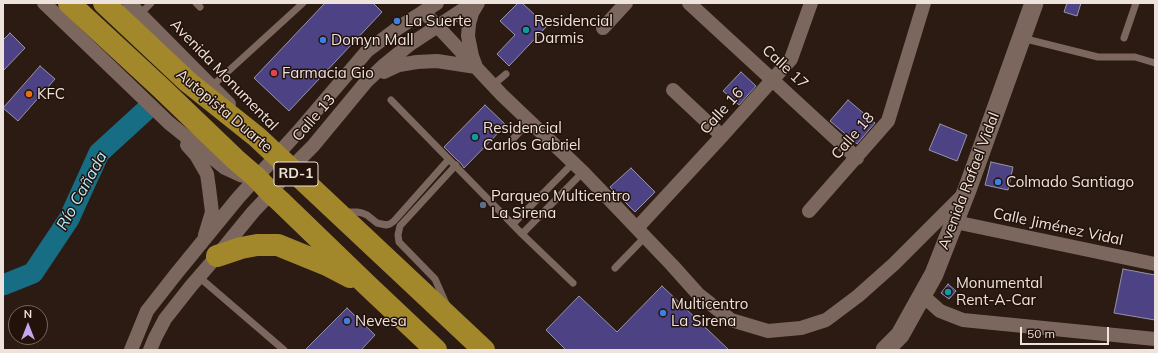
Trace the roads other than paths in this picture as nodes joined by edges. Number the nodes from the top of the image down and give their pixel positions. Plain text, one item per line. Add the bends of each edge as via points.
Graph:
1 (44, 3) edge
2 (69, 3) edge
3 (104, 3) edge
4 (129, 3) edge
5 (151, 3) edge
6 (303, 3) edge
7 (437, 3) edge
8 (473, 3) edge
9 (478, 3) edge
10 (626, 3) edge
11 (689, 3) edge
12 (811, 3) edge
13 (924, 3) edge
14 (1034, 3) edge
15 (1136, 3) edge
16 (422, 7) edge
17 (140, 14) junction
18 (438, 27) junction
19 (603, 28) dead end
20 (1022, 38) junction
21 (1124, 38) dead end
22 (1155, 63) edge
23 (476, 67) junction
24 (506, 74) dead end
25 (773, 79) junction
26 (366, 82) junction
27 (212, 86) junction
28 (493, 86) junction
29 (673, 90) dead end
30 (391, 100) dead end
31 (529, 122) junction
32 (169, 123) junction
33 (722, 136) junction
34 (510, 142) dead end
35 (857, 158) junction
36 (449, 159) junction
37 (284, 162) junction
38 (456, 165) junction
39 (578, 168) junction
40 (264, 186) junction
41 (968, 190) junction
42 (809, 211) dead end
43 (337, 212) junction
44 (954, 222) junction
45 (513, 224) junction
46 (641, 232) junction
47 (522, 234) junction
48 (210, 248) junction
49 (1155, 264) edge
50 (615, 268) dead end
51 (176, 274) junction
52 (195, 282) junction
53 (573, 283) dead end
54 (367, 285) junction
55 (922, 295) junction
56 (453, 321) junction
57 (1155, 340) edge
58 (132, 350) edge
59 (150, 350) edge
60 (284, 350) edge
61 (436, 350) edge
62 (484, 350) edge
63 (885, 350) edge

1 - 32 street
2 - 40 highway, Autopista Duarte / RD-1
3 - 37 highway, Autopista Duarte / RD-1 via 188,82
4 - 17 street, Avenida Monumental
5 - 17 lane
6 - 27 lane
7 - 16 street
8 - 18 street
9 - 23 street via 472,14 468,36
10 - 19 street
11 - 25 street, Calle 17
12 - 25 street, Calle 16 via 791,59
13 - 35 street, Calle 18 via 888,121
14 - 20 main road, Avenida Rafael Vidal
15 - 21 lane
16 - 18 street
16 - 37 street via 367,51
17 - 27 street, Avenida Monumental
18 - 23 street
18 - 26 street via 409,45
20 - 22 lane via 1098,57 1135,57
20 - 41 main road, Avenida Rafael Vidal
23 - 26 street via 437,61 399,64
23 - 28 street
24 - 28 lane
25 - 33 street, Calle 16
25 - 35 street, Calle 17
26 - 37 street, Calle 13 via 313,146
27 - 37 street, Avenida Monumental
28 - 31 street
29 - 33 street
30 - 36 lane
31 - 34 lane
31 - 39 street
32 - 40 street via 225,168
32 - 48 street via 196,155 207,174 212,212
33 - 46 street, Calle 16
35 - 42 street, Calle 18
36 - 38 lane
36 - 43 lane via 390,224 377,223 362,213
37 - 40 street, Calle 13
37 - 40 street
37 - 43 highway, Autopista Duarte / RD-1
38 - 45 lane
38 - 56 lane via 400,226 398,235 400,242 436,279
39 - 45 lane
39 - 46 street
39 - 47 lane
40 - 48 street via 253,212
40 - 48 street via 238,198
40 - 54 highway, Autopista Duarte / RD-1
41 - 44 main road, Avenida Rafael Vidal
41 - 46 street via 858,296 826,320 802,328 768,331 730,320 698,294
43 - 56 highway, Autopista Duarte / RD-1
44 - 49 street, Calle Jiménez Vidal
44 - 55 main road, Avenida Rafael Vidal via 934,274
45 - 47 lane
46 - 50 lane
47 - 53 lane
48 - 51 street
48 - 52 street
48 - 54 highway via 278,245
51 - 52 street
51 - 58 street via 147,311
52 - 59 street via 165,319
52 - 60 lane
54 - 61 highway, Autopista Duarte / RD-1
55 - 57 street via 940,312 963,320
55 - 63 main road, Avenida Rafael Vidal via 900,335
56 - 62 highway, Autopista Duarte / RD-1

